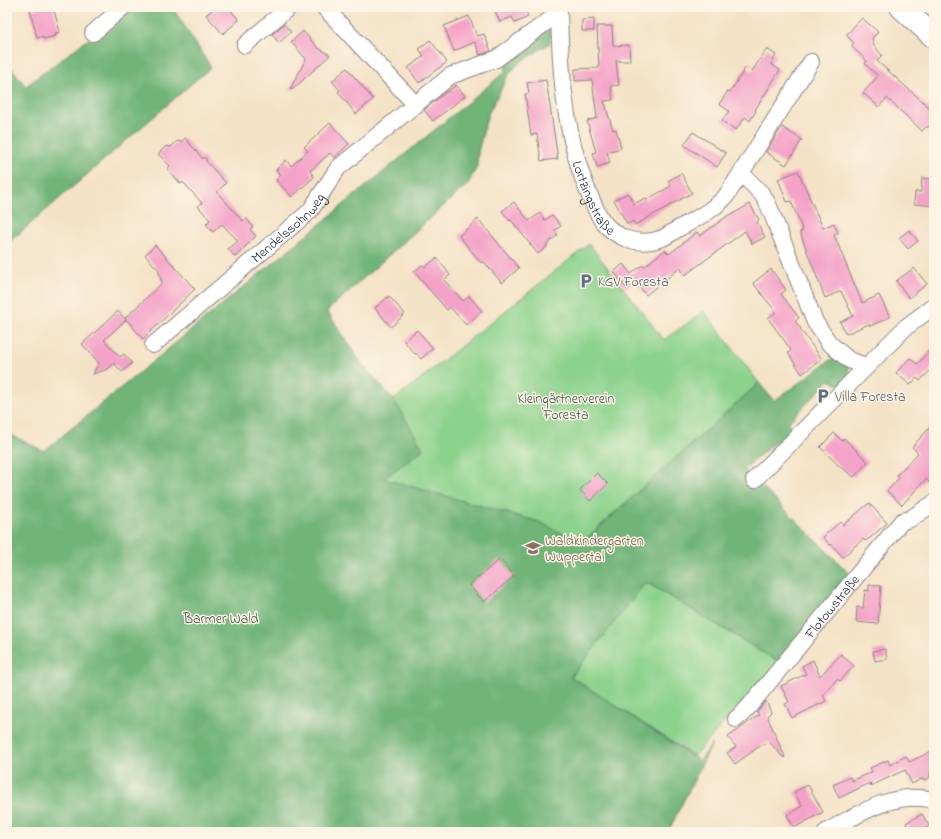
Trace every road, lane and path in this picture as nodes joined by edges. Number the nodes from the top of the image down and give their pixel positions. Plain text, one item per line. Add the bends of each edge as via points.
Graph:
1 (123, 7) edge
2 (289, 7) edge
3 (324, 7) edge
4 (901, 7) edge
5 (559, 10) edge
6 (93, 33) dead end
7 (934, 37) edge
8 (245, 45) dead end
9 (811, 62) dead end
10 (416, 105) junction
11 (741, 173) junction
12 (934, 306) edge
13 (153, 345) dead end
14 (866, 366) junction
15 (754, 480) dead end
16 (934, 503) edge
17 (736, 719) dead end
18 (934, 800) edge
19 (826, 832) edge

1 - 6 street
2 - 8 street
3 - 10 street
4 - 7 street
5 - 10 street, Mendelssohnweg via 496,59 450,76
5 - 11 street, Lortzingstraße via 568,119 582,176 595,208 615,234 629,240 644,242 661,239 712,208 726,196
9 - 11 street, Lortzingstraße
10 - 13 street, Mendelssohnweg via 338,168 310,211
11 - 14 street via 762,193 768,204 816,322 829,343 849,360
12 - 14 street via 906,326
14 - 15 street
16 - 17 street, Flotowstraße via 902,522
18 - 19 street via 909,798 884,802

